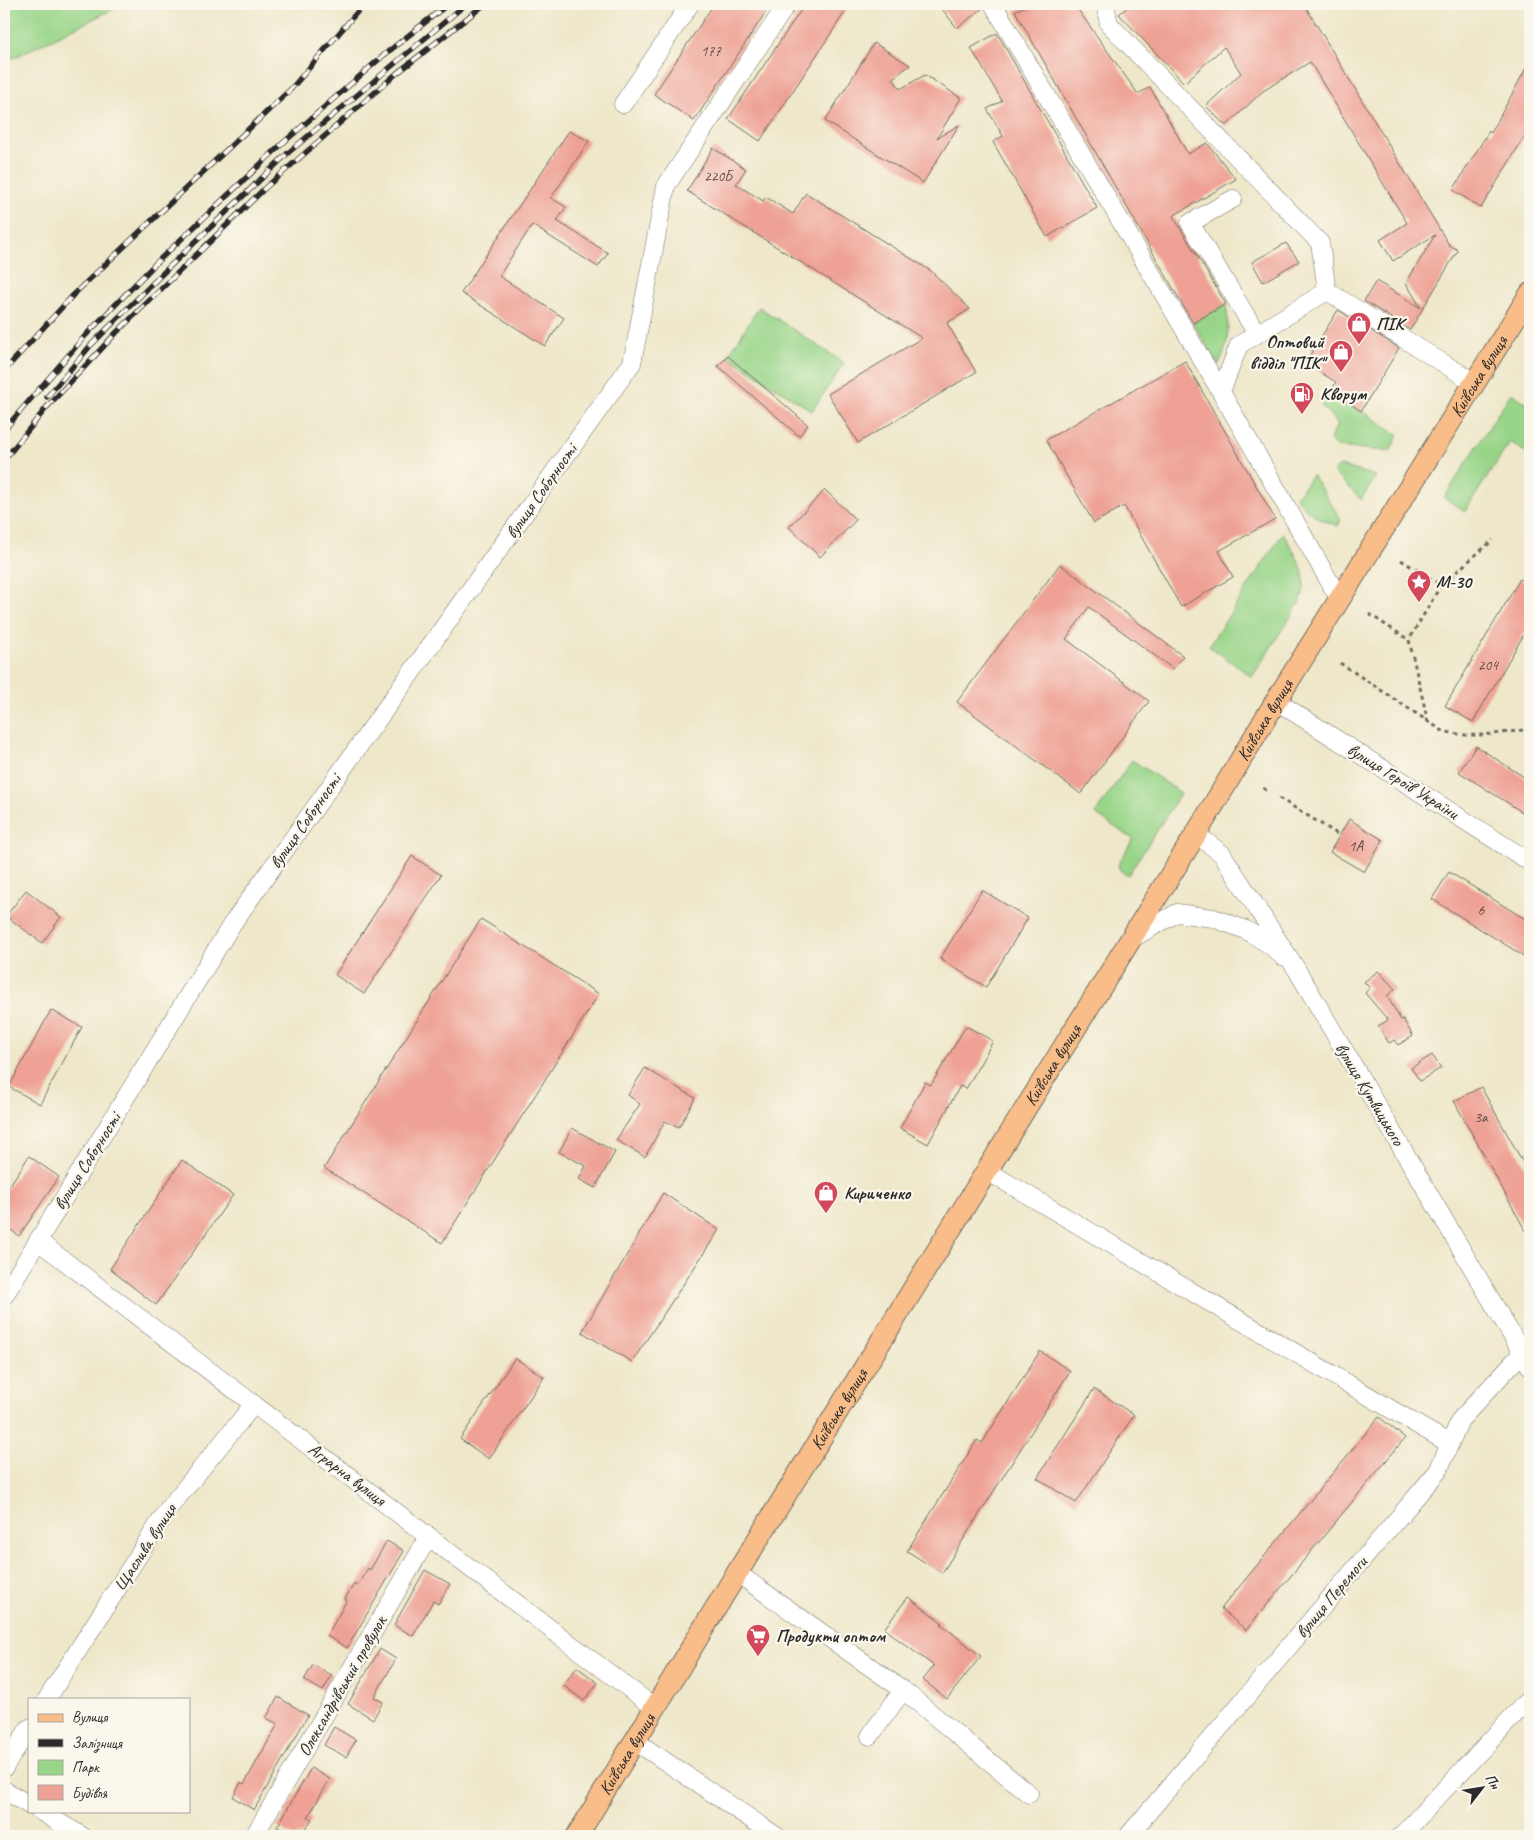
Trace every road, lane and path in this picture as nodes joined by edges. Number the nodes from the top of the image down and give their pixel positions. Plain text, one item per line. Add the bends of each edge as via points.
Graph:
1 (690, 4) edge
2 (787, 4) edge
3 (1105, 4) edge
4 (999, 6) edge
5 (623, 104) dead end
6 (1233, 199) dead end
7 (1326, 291) junction
8 (1530, 294) edge
9 (1257, 334) junction
10 (1475, 383) junction
11 (1221, 392) junction
12 (1493, 540) dead end
13 (1401, 560) dead end
14 (1441, 585) junction
15 (1340, 600) junction
16 (1369, 614) dead end
17 (1409, 640) junction
18 (1340, 663) dead end
19 (1276, 701) junction
20 (1428, 722) junction
21 (1530, 729) edge
22 (1263, 788) dead end
23 (1269, 792) dead end
24 (1279, 798) dead end
25 (1196, 834) junction
26 (1340, 835) dead end
27 (1530, 862) edge
28 (1131, 939) junction
29 (1298, 970) junction
30 (987, 1171) junction
31 (38, 1241) junction
32 (4, 1296) edge
33 (1526, 1359) edge
34 (254, 1404) junction
35 (1450, 1444) junction
36 (429, 1536) junction
37 (738, 1573) junction
38 (903, 1690) junction
39 (49, 1698) edge
40 (1530, 1698) edge
41 (655, 1708) junction
42 (28, 1730) edge
43 (870, 1736) dead end
44 (635, 1741) junction
45 (4, 1768) edge
46 (4, 1790) edge
47 (1029, 1794) dead end
48 (28, 1804) edge
49 (42, 1812) edge
50 (82, 1836) edge
51 (254, 1836) edge
52 (577, 1836) edge
53 (776, 1836) edge
54 (1128, 1836) edge
55 (1401, 1836) edge

1 - 5 street
2 - 31 street, вулиця Соборності via 666,186 632,363 232,924
3 - 7 street via 1109,24 1320,242
4 - 11 street
6 - 9 street via 1190,223
7 - 9 street
7 - 10 street
8 - 10 main road, Київська вулиця
9 - 11 street via 1239,345
10 - 15 main road, Київська вулиця
11 - 15 street
12 - 14 path
13 - 14 path
14 - 17 path
15 - 19 main road, Київська вулиця
16 - 17 path
17 - 20 path
18 - 20 path
19 - 25 main road, Київська вулиця
19 - 27 street, вулиця Героїв України
20 - 21 path via 1440,730 1476,736
22 - 23 path
24 - 26 path
25 - 28 main road, Київська вулиця
25 - 29 street, вулиця Кутвицького via 1222,854
28 - 29 street via 1177,913 1213,918 1246,930 1270,945
28 - 30 main road, Київська вулиця
29 - 33 street, вулиця Кутвицького
30 - 35 street
30 - 37 main road, Київська вулиця
31 - 32 street, вулиця Соборності
31 - 34 street, Аграрна вулиця
33 - 35 street, вулиця Перемоги via 1460,1420
34 - 36 street, Аграрна вулиця
34 - 39 street, Щаслива вулиця via 168,1509
35 - 54 street, вулиця Перемоги via 1438,1471
36 - 41 street, Аграрна вулиця
36 - 51 street, Олександрівський провулок
37 - 38 street
37 - 41 main road, Київська вулиця
38 - 43 street
38 - 47 street
40 - 55 street
41 - 44 main road, Київська вулиця
42 - 45 street
44 - 52 main road, Київська вулиця
44 - 53 street
46 - 48 street
49 - 50 street

